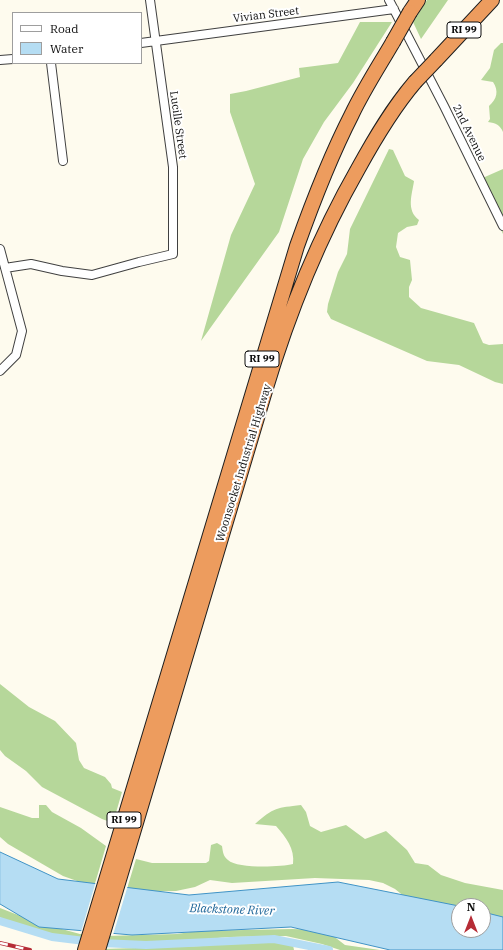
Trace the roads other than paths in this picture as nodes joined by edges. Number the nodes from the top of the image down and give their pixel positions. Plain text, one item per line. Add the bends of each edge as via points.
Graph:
1 (150, 0) edge
2 (389, 0) edge
3 (418, 0) edge
4 (492, 0) edge
5 (394, 9) junction
6 (155, 41) junction
7 (142, 43) edge
8 (12, 59) edge
9 (0, 60) edge
10 (51, 64) edge
11 (63, 161) dead end
12 (503, 226) edge
13 (0, 249) edge
14 (5, 268) junction
15 (0, 371) edge
16 (169, 691) junction
17 (85, 950) edge
18 (98, 950) edge

1 - 6 street, Lucille Street
2 - 5 street, 2nd Avenue
3 - 16 highway, Woonsocket Industrial Highway / RI 99, bridge via 340,138 296,246
4 - 16 highway, Woonsocket Industrial Highway / RI 99, bridge via 415,82 389,115 352,178 317,249 273,364
5 - 6 street, Vivian Street
5 - 12 street, 2nd Avenue
6 - 7 street, Vivian Street
6 - 14 street, Lucille Street via 173,167 173,254 92,275 31,264
8 - 9 street
10 - 11 street
13 - 14 street
14 - 15 street via 22,331 16,355
16 - 17 highway, Woonsocket Industrial Highway / RI 99
16 - 18 highway, Woonsocket Industrial Highway / RI 99

